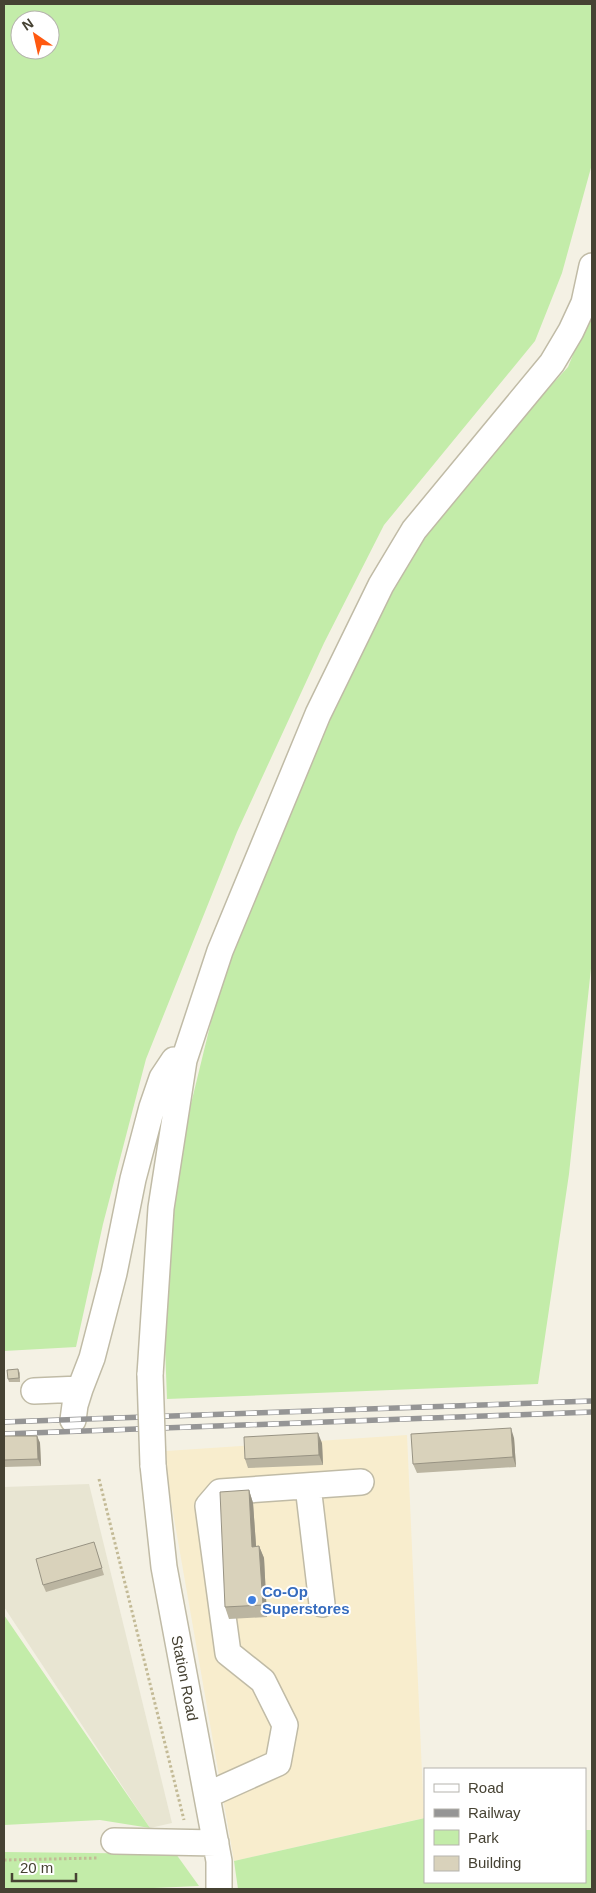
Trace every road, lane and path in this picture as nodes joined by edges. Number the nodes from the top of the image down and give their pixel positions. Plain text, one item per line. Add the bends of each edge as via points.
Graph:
1 (592, 266) edge
2 (184, 1060) junction
3 (80, 1389) junction
4 (34, 1391) dead end
5 (73, 1420) dead end
6 (99, 1479) dead end
7 (361, 1482) dead end
8 (308, 1486) junction
9 (322, 1604) dead end
10 (207, 1795) junction
11 (114, 1841) dead end
12 (190, 1843) junction
13 (216, 1843) junction
14 (219, 1889) edge

1 - 2 street, Station Road via 584,303 552,363 414,530 381,585 318,714 220,951
2 - 3 street via 174,1060 162,1078 154,1100 133,1179 114,1273 92,1358
2 - 10 street, Station Road, bridge via 161,1208 150,1374 152,1466 164,1567
3 - 4 street
3 - 5 street
6 - 12 path
7 - 8 street
8 - 9 street
8 - 10 street via 220,1492 208,1506 228,1653 263,1681 286,1725 278,1763
10 - 13 street, Station Road
11 - 12 street
12 - 13 street
13 - 14 street, Station Road

